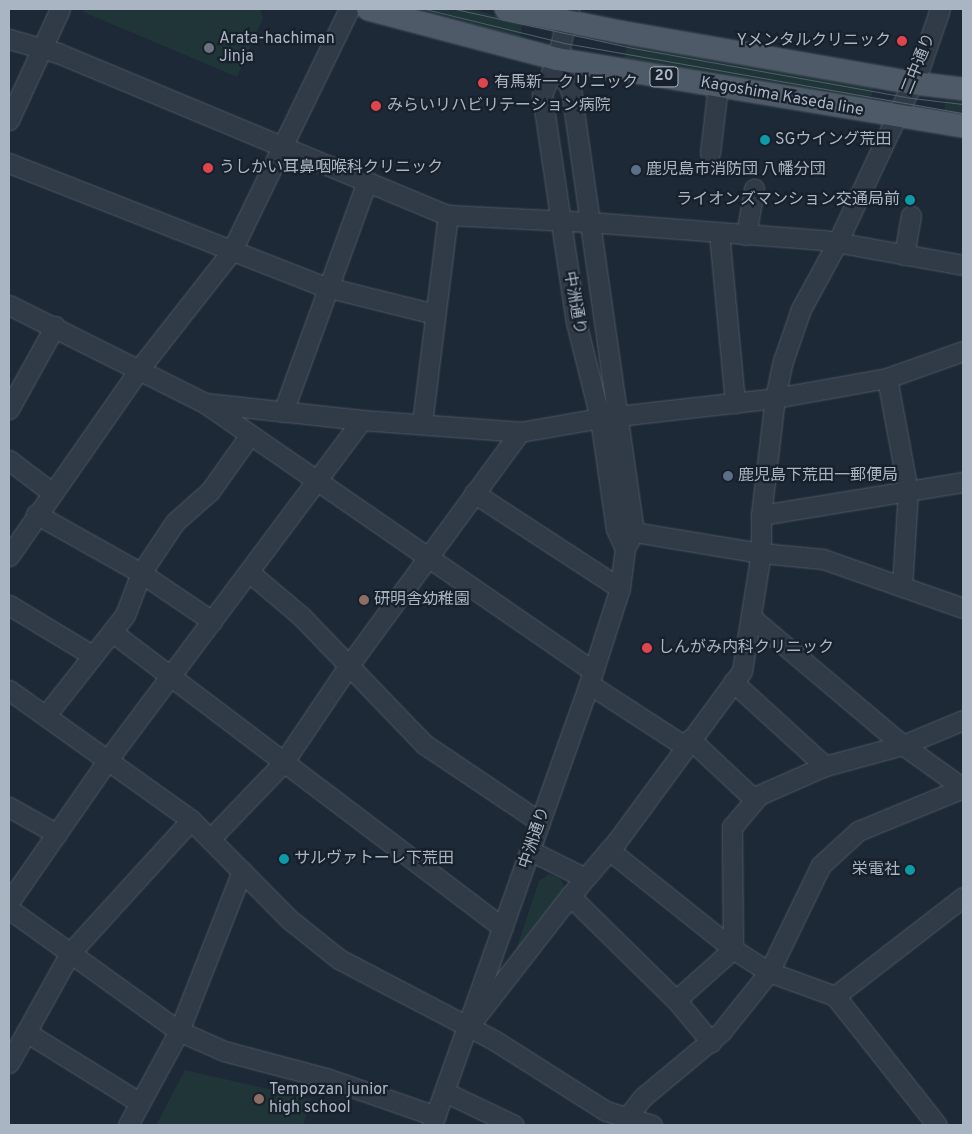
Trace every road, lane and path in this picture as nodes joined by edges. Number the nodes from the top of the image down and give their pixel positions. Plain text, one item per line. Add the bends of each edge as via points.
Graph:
1 (60, 9) edge
2 (348, 9) edge
3 (368, 9) edge
4 (940, 9) edge
5 (517, 10) edge
6 (567, 15) edge
7 (9, 39) edge
8 (42, 48) junction
9 (557, 59) junction
10 (912, 83) junction
11 (718, 86) junction
12 (963, 89) edge
13 (896, 118) junction
14 (9, 120) edge
15 (963, 126) edge
16 (282, 147) junction
17 (710, 153) dead end
18 (9, 163) edge
19 (367, 181) junction
20 (754, 189) dead end
21 (448, 215) junction
22 (911, 216) dead end
23 (559, 220) junction
24 (589, 222) junction
25 (719, 233) junction
26 (746, 235) junction
27 (837, 243) junction
28 (231, 252) junction
29 (904, 255) junction
30 (963, 265) edge
31 (326, 287) junction
32 (9, 305) edge
33 (435, 314) junction
34 (604, 317) junction
35 (576, 322) junction
36 (55, 326) junction
37 (962, 348) edge
38 (140, 368) junction
39 (887, 378) junction
40 (775, 398) junction
41 (205, 403) junction
42 (735, 403) junction
43 (9, 409) edge
44 (283, 412) junction
45 (619, 416) junction
46 (600, 418) junction
47 (362, 420) junction
48 (422, 423) junction
49 (520, 432) junction
50 (250, 435) junction
51 (9, 460) edge
52 (318, 480) junction
53 (963, 482) edge
54 (908, 491) junction
55 (51, 492) junction
56 (474, 493) junction
57 (36, 514) junction
58 (761, 515) junction
59 (630, 540) junction
60 (761, 553) junction
61 (9, 556) edge
62 (427, 558) junction
63 (248, 572) junction
64 (141, 573) junction
65 (902, 587) junction
66 (620, 588) junction
67 (9, 605) edge
68 (963, 608) edge
69 (752, 618) junction
70 (212, 621) junction
71 (112, 632) junction
72 (92, 655) junction
73 (347, 668) junction
74 (169, 678) junction
75 (591, 678) junction
76 (733, 682) junction
77 (9, 690) edge
78 (46, 715) junction
79 (963, 720) edge
80 (687, 743) junction
81 (903, 745) junction
82 (109, 758) junction
83 (283, 763) junction
84 (825, 766) junction
85 (963, 788) edge
86 (755, 800) junction
87 (9, 807) edge
88 (191, 820) junction
89 (540, 822) junction
90 (57, 834) junction
91 (210, 839) junction
92 (609, 850) junction
93 (531, 851) junction
94 (242, 871) junction
95 (585, 878) junction
96 (570, 896) junction
97 (963, 897) edge
98 (9, 902) edge
99 (9, 909) edge
100 (504, 928) junction
101 (733, 949) junction
102 (70, 953) junction
103 (769, 972) junction
104 (835, 996) junction
105 (676, 1000) junction
106 (468, 1027) junction
107 (179, 1031) junction
108 (26, 1032) junction
109 (711, 1042) junction
110 (9, 1064) edge
111 (445, 1092) junction
112 (139, 1102) junction
113 (617, 1118) edge
114 (434, 1120) edge
115 (128, 1125) edge
116 (514, 1125) edge
117 (652, 1125) edge
118 (937, 1125) edge

1 - 8 street
2 - 16 street
3 - 9 main road, Kagoshima Kaseda line / 20
4 - 10 street, 二中通り
5 - 6 main road, 20
6 - 9 street, 中洲通り
6 - 10 main road, 20
7 - 8 street
8 - 14 street
8 - 16 street
9 - 11 main road, Kagoshima Kaseda line / 20
9 - 23 street, 中洲通り via 542,94
9 - 24 street, 中洲通り via 572,94
10 - 12 main road, 20
10 - 13 street, 二中通り
11 - 13 main road, Kagoshima Kaseda line / 20
11 - 17 street
13 - 15 main road, Kagoshima Kaseda line / 20
13 - 27 street, 二中通り
16 - 19 street
16 - 28 street
18 - 28 street
19 - 21 street
19 - 31 street
20 - 26 street
21 - 23 street
21 - 33 street
22 - 29 street
23 - 24 street
23 - 35 street, 中洲通り
24 - 25 street
24 - 34 street, 中洲通り
25 - 26 street
25 - 42 street
26 - 27 street
27 - 29 street
27 - 40 street, 二中通り via 801,309 783,361
28 - 31 street
28 - 38 street
29 - 30 street
31 - 33 street
31 - 44 street
32 - 36 street
33 - 48 street
34 - 35 street
34 - 45 street, 中洲通り
35 - 46 street, 中洲通り
36 - 38 street
36 - 43 street
37 - 39 street
38 - 41 street
38 - 55 street
39 - 40 street
39 - 54 street
40 - 42 street
40 - 58 street, 二中通り
41 - 44 street
41 - 50 street
42 - 45 street
44 - 47 street
45 - 46 street
45 - 59 street, 中洲通り
46 - 49 street
46 - 59 street, 中洲通り via 616,529
47 - 48 street
47 - 52 street
48 - 49 street
49 - 56 street
50 - 52 street
50 - 64 street via 210,491 175,522
51 - 55 street
52 - 62 street
52 - 63 street
53 - 54 street
54 - 58 street
54 - 65 street
55 - 57 street
56 - 62 street
56 - 66 street
57 - 61 street
57 - 64 street
58 - 60 street, 二中通り
59 - 60 street
59 - 66 street, 中洲通り
60 - 65 street via 823,559
60 - 69 street, 二中通り
62 - 73 street
62 - 75 street
63 - 70 street
63 - 73 street via 301,616
64 - 70 street
64 - 71 street via 126,616
65 - 68 street
66 - 75 street, 中洲通り
67 - 72 street
69 - 76 street, 二中通り via 742,671
69 - 81 street
70 - 74 street
71 - 72 street
71 - 74 street
72 - 78 street
73 - 83 street
73 - 89 street via 424,744
74 - 82 street
74 - 83 street
75 - 80 street
75 - 89 street, 中洲通り
76 - 80 street, 二中通り
76 - 84 street
77 - 78 street
78 - 82 street
79 - 81 street
80 - 86 street
80 - 92 street, 二中通り
81 - 84 street
81 - 85 street
82 - 88 street
82 - 90 street
83 - 91 street
83 - 100 street
84 - 86 street via 758,795
85 - 103 street via 858,831 820,865
86 - 101 street via 732,827
87 - 90 street
88 - 91 street
88 - 102 street
89 - 93 street, 中洲通り
90 - 98 street
91 - 94 street
92 - 95 street, 二中通り
92 - 101 street
93 - 95 street
93 - 100 street, 中洲通り
94 - 106 street via 289,919 340,959
94 - 107 street
95 - 96 street, 二中通り
96 - 105 street
96 - 106 street, 二中通り
97 - 104 street
99 - 102 street
100 - 106 street, 中洲通り
101 - 103 street
101 - 105 street
102 - 107 street via 131,993
102 - 108 street
103 - 104 street
103 - 109 street
104 - 118 street
105 - 109 street
106 - 111 street, 中洲通り
106 - 113 street
107 - 112 street
107 - 114 street via 224,1051 326,1078
108 - 110 street
108 - 112 street
109 - 113 street
111 - 114 street, 中洲通り
111 - 116 street
112 - 115 street
113 - 117 street

